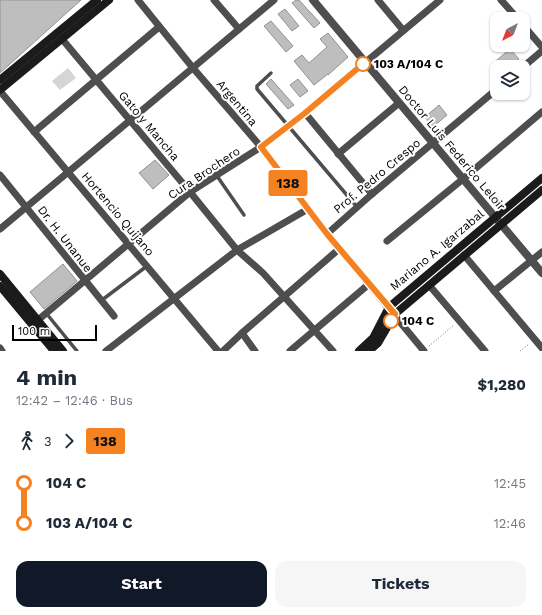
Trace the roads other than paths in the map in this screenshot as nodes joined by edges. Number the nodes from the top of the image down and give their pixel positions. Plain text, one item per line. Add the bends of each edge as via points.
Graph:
1 (98, 0) edge
2 (109, 0) edge
3 (138, 0) edge
4 (214, 0) edge
5 (274, 0) edge
6 (313, 0) edge
7 (378, 0) edge
8 (439, 0) edge
9 (501, 0) edge
10 (512, 12) edge
11 (159, 27) junction
12 (239, 30) junction
13 (403, 30) junction
14 (530, 33) edge
15 (62, 39) junction
16 (542, 48) edge
17 (542, 51) edge
18 (530, 61) edge
19 (365, 62) junction
20 (193, 68) junction
21 (271, 72) dead end
22 (96, 79) junction
23 (0, 80) edge
24 (0, 91) edge
25 (490, 95) edge
26 (399, 103) junction
27 (542, 112) edge
28 (305, 113) junction
29 (129, 121) junction
30 (288, 126) junction
31 (34, 132) junction
32 (433, 144) junction
33 (261, 147) junction
34 (338, 154) junction
35 (68, 172) junction
36 (0, 175) edge
37 (217, 176) junction
38 (542, 178) edge
39 (463, 179) junction
40 (190, 192) junction
41 (541, 193) edge
42 (372, 194) junction
43 (26, 207) junction
44 (357, 208) junction
45 (308, 209) junction
46 (244, 215) dead end
47 (495, 218) junction
48 (501, 225) junction
49 (0, 229) edge
50 (327, 234) junction
51 (387, 241) dead end
52 (128, 244) junction
53 (339, 249) junction
54 (237, 250) junction
55 (542, 252) edge
56 (464, 256) junction
57 (531, 260) junction
58 (147, 266) junction
59 (542, 273) edge
60 (1, 277) edge
61 (84, 281) junction
62 (369, 284) junction
63 (429, 285) junction
64 (3, 288) edge
65 (494, 291) junction
66 (285, 296) junction
67 (174, 298) junction
68 (101, 300) junction
69 (388, 307) junction
70 (46, 313) junction
71 (395, 314) junction
72 (114, 316) dead end
73 (38, 320) junction
74 (314, 330) junction
75 (242, 333) junction
76 (0, 348) edge
77 (542, 348) edge
78 (2, 351) edge
79 (54, 351) edge
80 (63, 351) edge
81 (77, 351) edge
82 (106, 351) edge
83 (218, 351) edge
84 (223, 351) edge
85 (256, 351) edge
86 (290, 351) edge
87 (333, 351) edge
88 (360, 351) edge
89 (369, 351) edge
90 (424, 351) edge
91 (485, 351) edge

1 - 23 main road
2 - 15 main road
3 - 11 street, Argentina
4 - 12 street
5 - 12 street
6 - 19 street, Doctor Luis Federico Leloir
7 - 13 street
8 - 13 street, Cura Brochero
9 - 10 street
11 - 20 street, Argentina
11 - 22 street
12 - 20 street
13 - 19 street, Cura Brochero
14 - 16 street
15 - 22 street, Gato y Mancha
15 - 24 main road
17 - 18 street
19 - 26 street, Doctor Luis Federico Leloir
19 - 28 street, Cura Brochero
20 - 29 street
20 - 33 street, Argentina
21 - 30 lane via 260,82 257,89
22 - 29 street, Gato y Mancha
22 - 31 street
24 - 31 street, Hortencio Quijano
25 - 32 street, Prof. Pedro Crespo
26 - 32 street, Doctor Luis Federico Leloir
26 - 34 street
27 - 39 street
28 - 30 street, Cura Brochero
28 - 34 street
29 - 35 street
29 - 40 street, Gato y Mancha
30 - 33 street, Cura Brochero
30 - 44 lane
31 - 35 street, Hortencio Quijano
32 - 39 street, Doctor Luis Federico Leloir
32 - 42 street, Prof. Pedro Crespo
33 - 37 street, Cura Brochero
33 - 45 street, Argentina
34 - 42 street
35 - 43 street
35 - 52 street, Hortencio Quijano
36 - 43 street, Dr. H. Unanue
37 - 40 street, Cura Brochero
37 - 46 lane
38 - 47 main road, Mariano A. Igarzabal
39 - 47 street, Doctor Luis Federico Leloir
39 - 51 street
40 - 52 street, Cura Brochero
40 - 54 street, Gato y Mancha
41 - 48 main road, Mariano A. Igarzabal
42 - 44 street, Prof. Pedro Crespo
43 - 49 street
43 - 61 street, Dr. H. Unanue
44 - 50 street, Prof. Pedro Crespo
45 - 50 street, Argentina
45 - 54 street
47 - 48 street, Doctor Luis Federico Leloir
47 - 69 main road, Mariano A. Igarzabal
48 - 56 main road, Mariano A. Igarzabal
48 - 57 street, Doctor Luis Federico Leloir
50 - 53 street, Argentina
52 - 58 street, Hortencio Quijano
52 - 61 street, Cura Brochero
53 - 62 street, Argentina
53 - 66 street
54 - 66 street, Gato y Mancha
54 - 67 street
55 - 57 street
56 - 63 main road, Mariano A. Igarzabal
56 - 65 street
57 - 59 street, Doctor Luis Federico Leloir
57 - 65 street
58 - 67 street, Hortencio Quijano
58 - 68 lane
60 - 64 main road
61 - 68 street, Dr. H. Unanue
61 - 70 street, Cura Brochero
62 - 69 street, Argentina
62 - 74 street
63 - 71 main road, Mariano A. Igarzabal
63 - 91 street
64 - 73 main road
64 - 79 main road
65 - 77 street
66 - 74 street, Gato y Mancha
66 - 75 street
67 - 82 street
67 - 83 street, Hortencio Quijano
68 - 72 street, Dr. H. Unanue
69 - 71 street, Argentina
69 - 88 main road, Mariano A. Igarzabal via 373,338
70 - 73 street, Cura Brochero
70 - 81 lane
71 - 89 main road, Mariano A. Igarzabal via 378,342
71 - 90 street, Argentina
73 - 80 main road
74 - 86 street
74 - 87 street, Gato y Mancha
75 - 84 street
75 - 85 street
76 - 78 street

